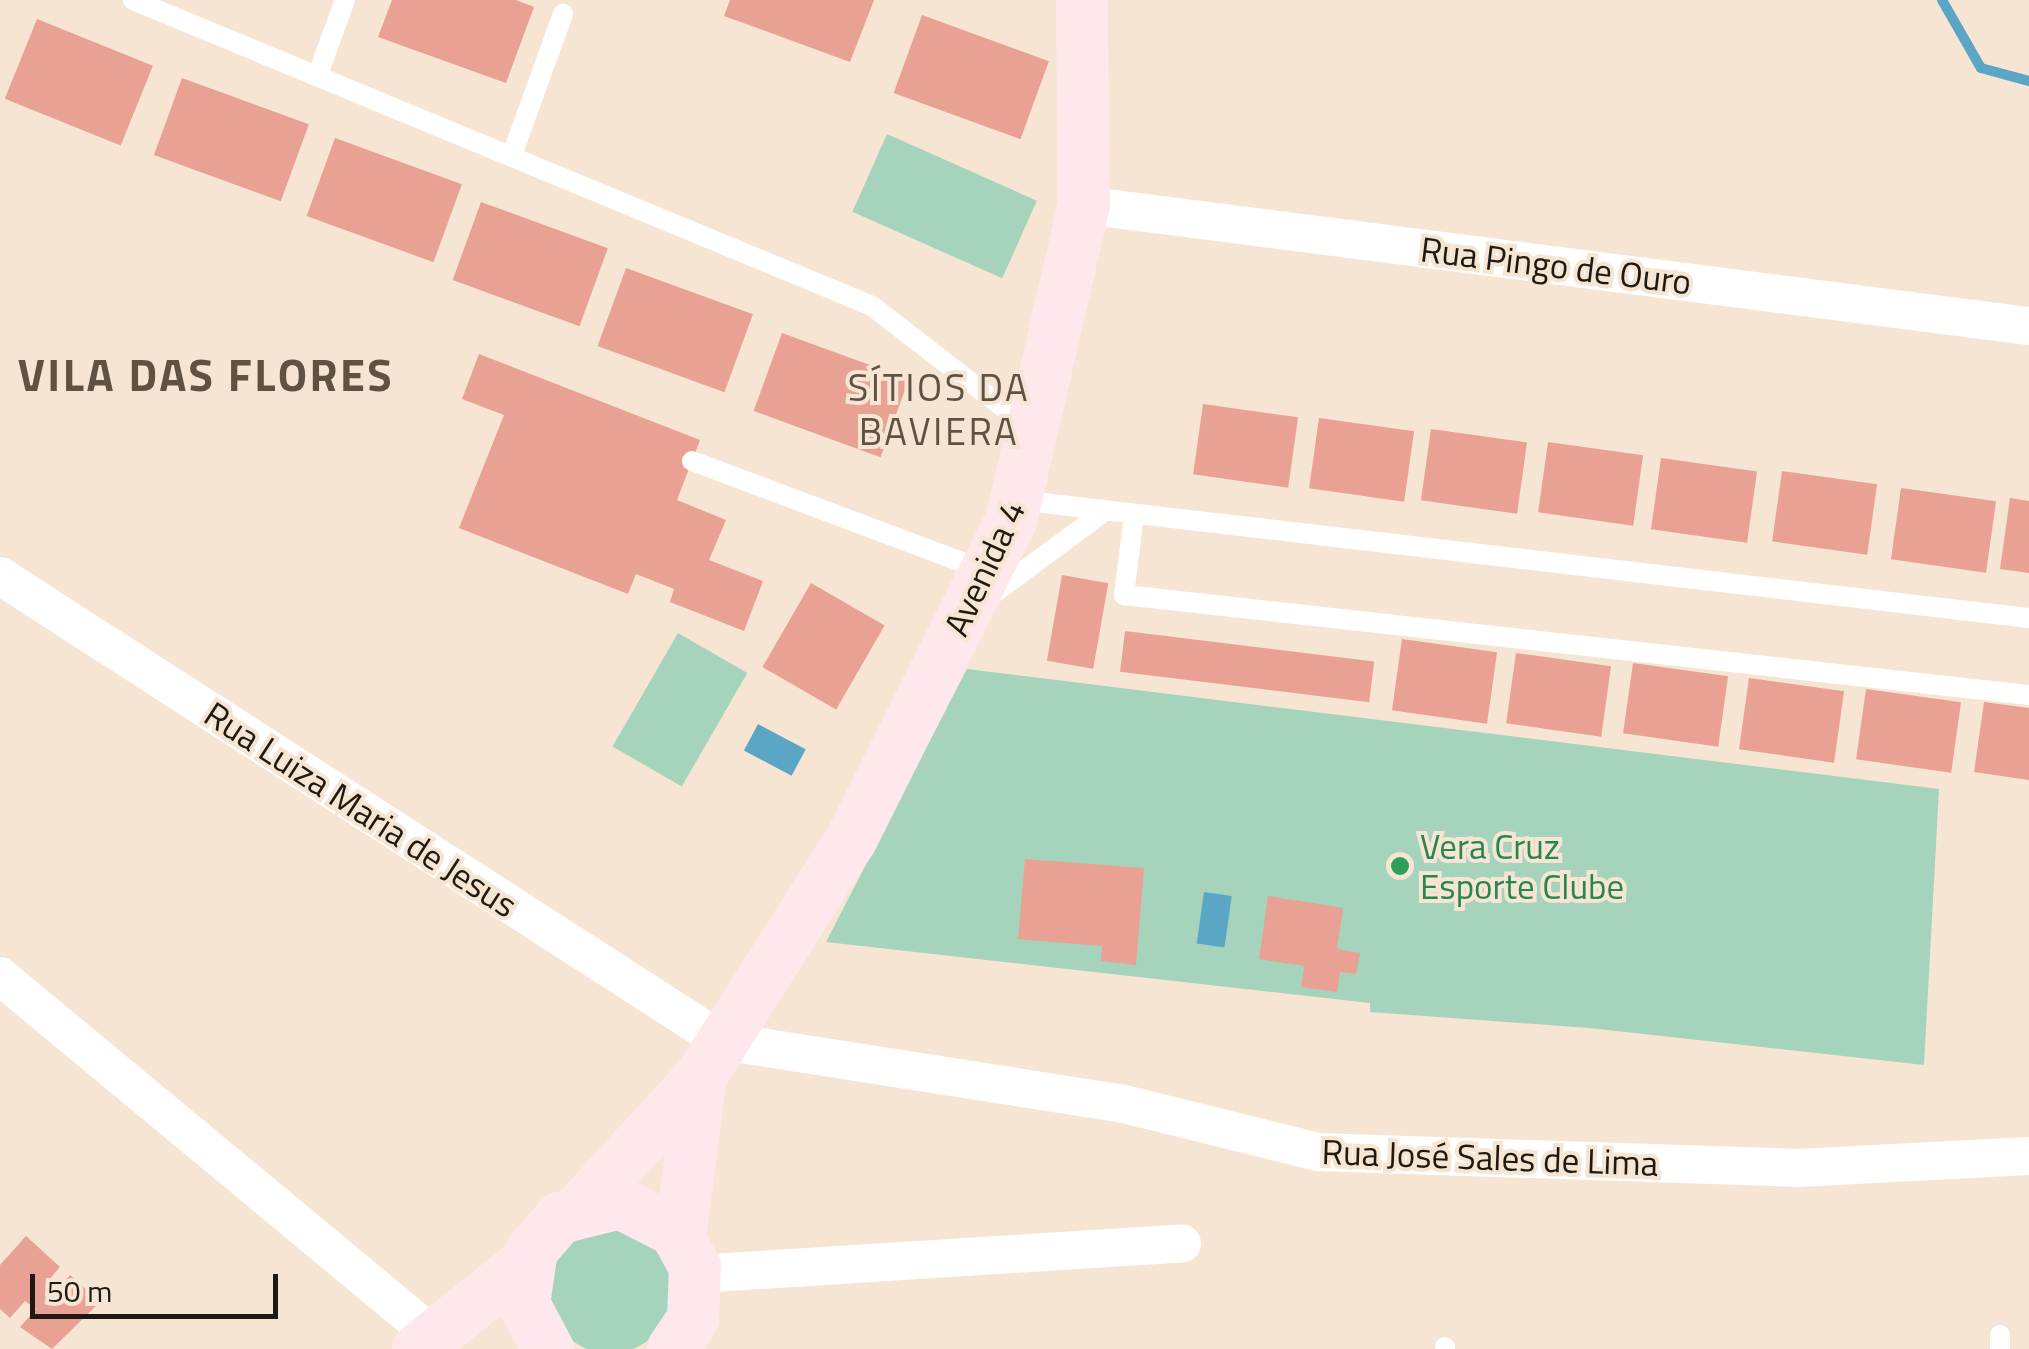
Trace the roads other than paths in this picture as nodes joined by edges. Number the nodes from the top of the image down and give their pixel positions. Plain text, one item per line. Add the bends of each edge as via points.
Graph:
1 (133, 0) edge
2 (345, 0) edge
3 (1082, 0) edge
4 (563, 14) dead end
5 (318, 74) junction
6 (512, 152) junction
7 (1084, 204) junction
8 (2029, 326) edge
9 (1036, 432) junction
10 (692, 461) dead end
11 (1017, 500) junction
12 (1105, 511) junction
13 (1134, 514) junction
14 (0, 576) edge
15 (976, 593) junction
16 (2029, 618) edge
17 (2029, 695) edge
18 (0, 976) edge
19 (711, 1058) junction
20 (2029, 1156) edge
21 (580, 1208) junction
22 (1182, 1243) dead end
23 (529, 1260) junction
24 (691, 1268) junction
25 (433, 1345) edge
26 (548, 1349) edge
27 (673, 1349) edge
28 (713, 1349) edge

1 - 5 lane
2 - 5 lane
3 - 7 street, Avenida 4
4 - 6 lane
5 - 6 lane
6 - 9 lane via 872,306
7 - 8 street, Rua Pingo de Ouro
7 - 9 street, Avenida 4
9 - 11 street, Avenida 4
10 - 15 lane
11 - 12 lane
11 - 15 street, Avenida 4
12 - 13 lane
12 - 15 lane
13 - 16 lane
13 - 17 lane via 1124,594
14 - 19 street, Rua Luiza Maria de Jesus
15 - 19 street, Avenida 4 via 851,840
18 - 25 street
19 - 20 street, Rua José Sales de Lima via 1124,1104 1318,1152 1798,1168
19 - 21 street, Avenida 4
19 - 24 street, Avenida 4
21 - 23 street, Avenida 4 via 544,1232
21 - 24 street via 641,1208
22 - 24 street
23 - 25 street, Avenida 4
23 - 26 street via 524,1304
24 - 27 street, Avenida 4 via 693,1319
24 - 28 street

